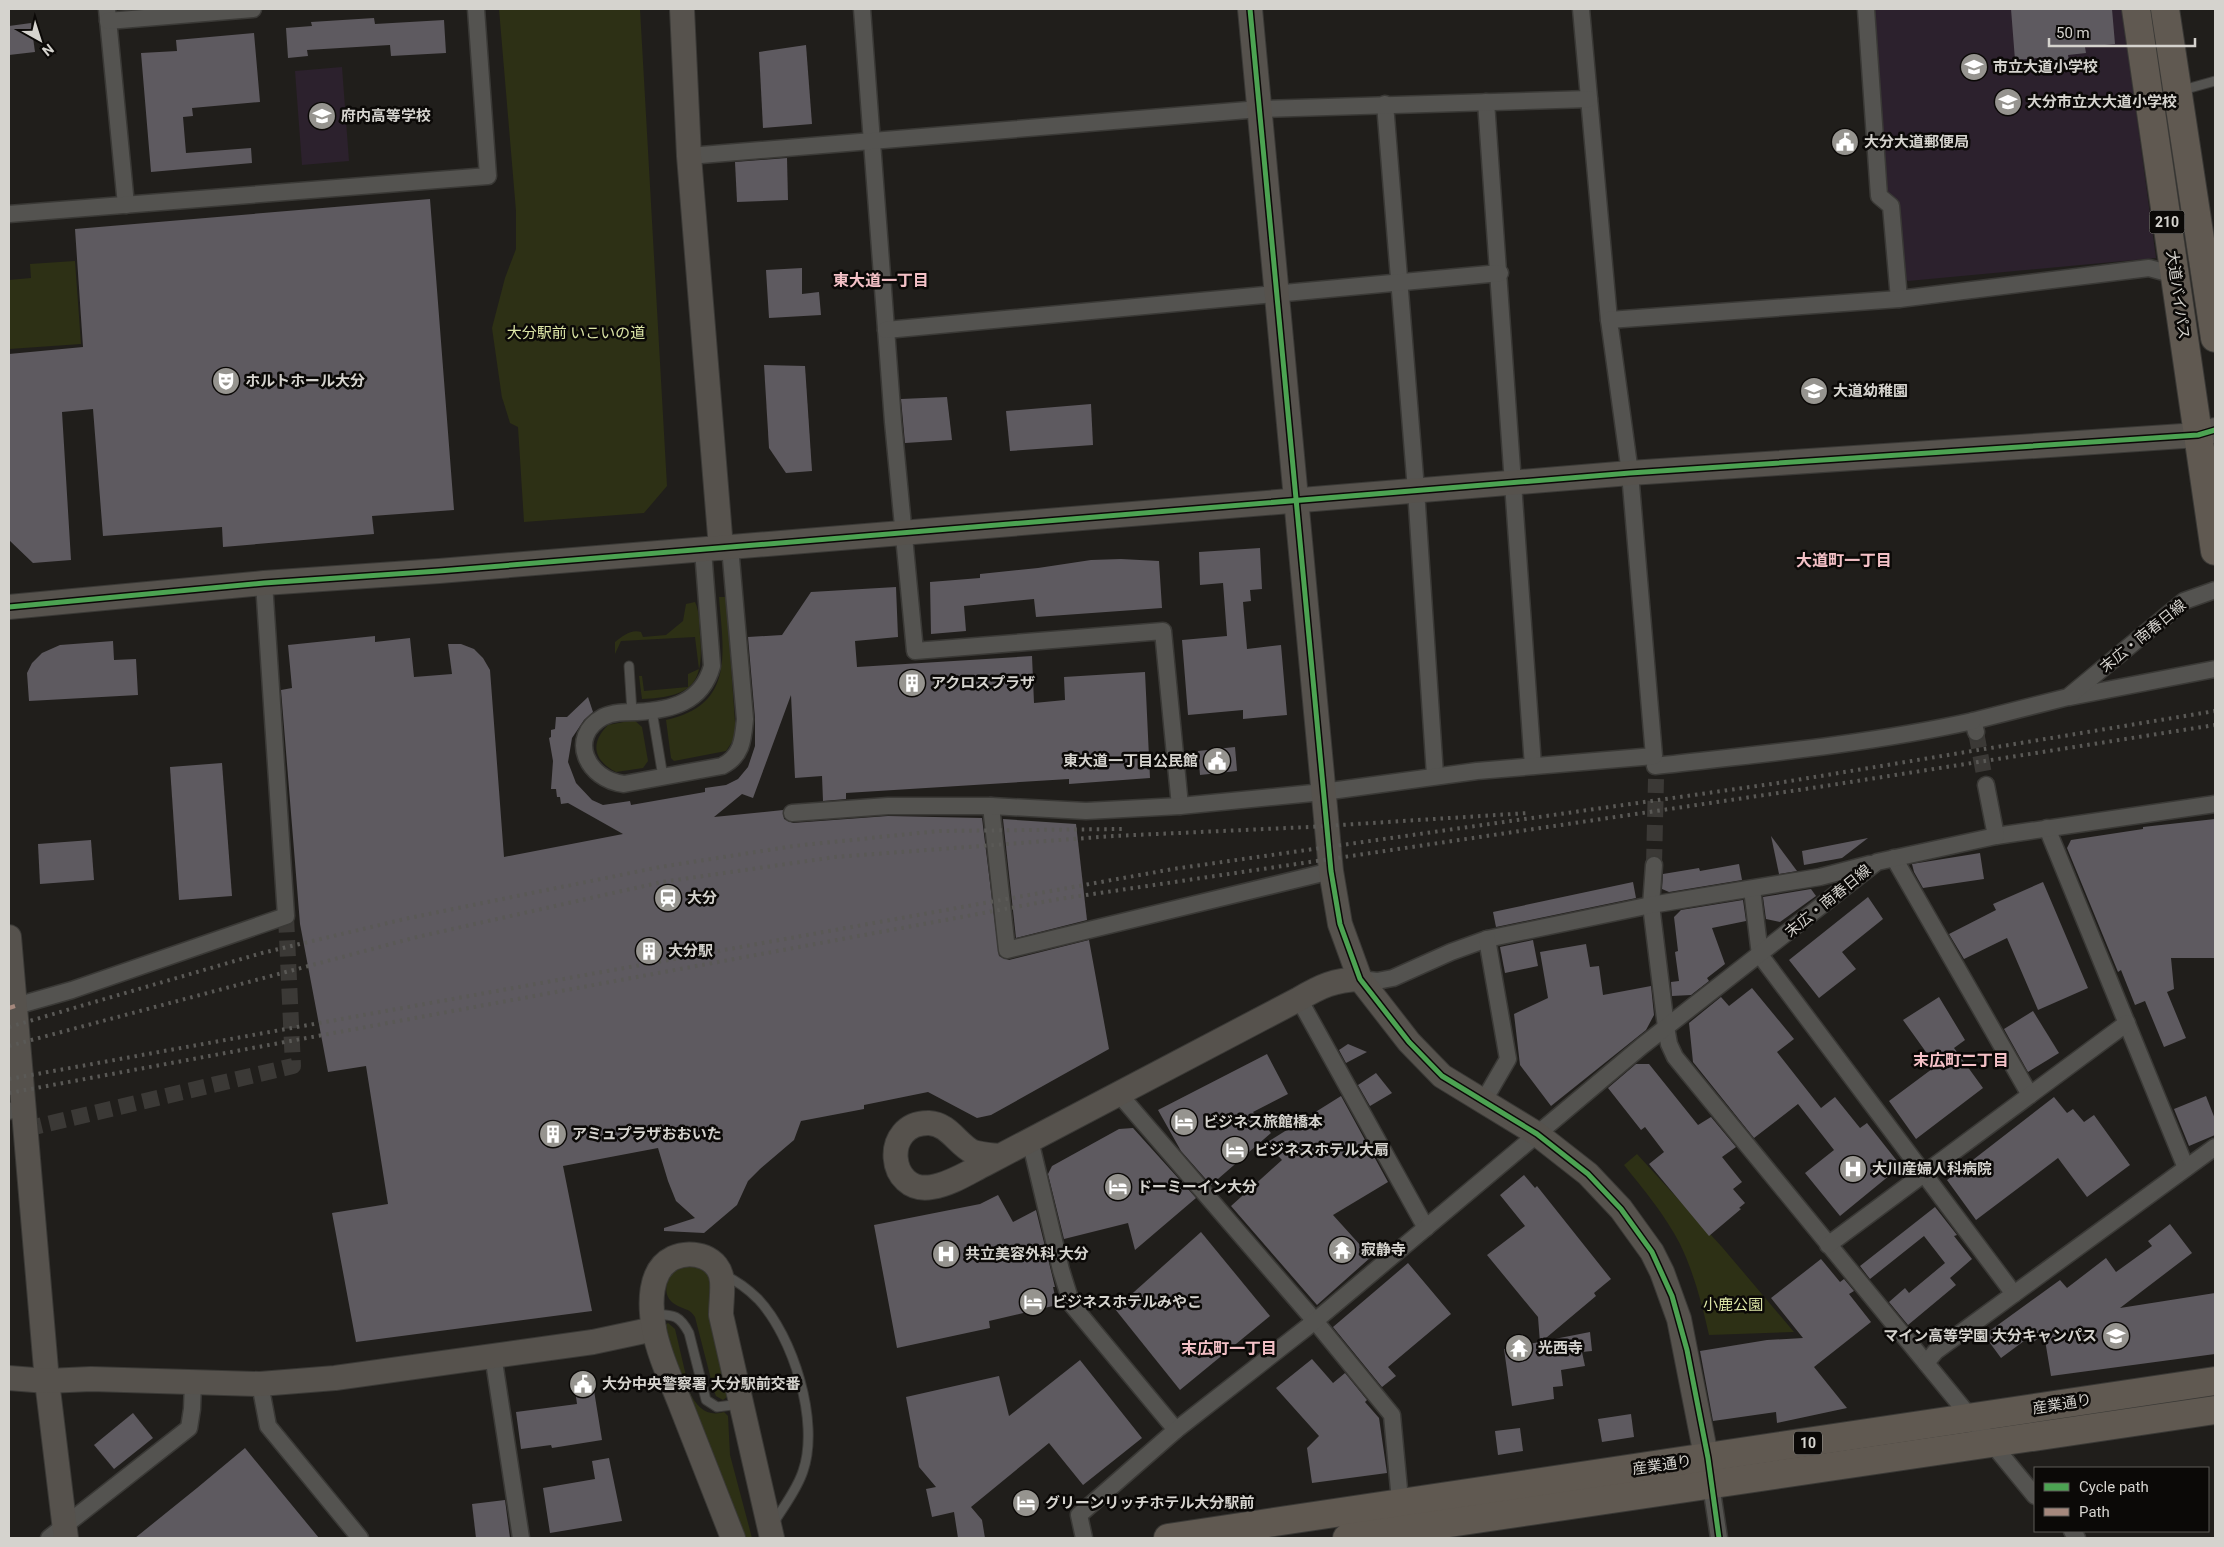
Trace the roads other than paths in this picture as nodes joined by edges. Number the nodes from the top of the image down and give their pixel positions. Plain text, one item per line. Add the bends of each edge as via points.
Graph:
1 (252, 9) edge
2 (476, 9) edge
3 (682, 9) edge
4 (862, 9) edge
5 (1250, 9) edge
6 (1580, 9) edge
7 (1866, 9) edge
8 (2136, 9) edge
9 (2165, 9) edge
10 (108, 15) edge
11 (2215, 81) edge
12 (2178, 92) junction
13 (1589, 98) junction
14 (1486, 102) junction
15 (1385, 104) junction
16 (1260, 109) junction
17 (872, 141) junction
18 (689, 156) junction
19 (126, 205) junction
20 (9, 214) edge
21 (1500, 273) junction
22 (2175, 274) junction
23 (1398, 283) junction
24 (1277, 293) junction
25 (1899, 299) junction
26 (1609, 320) junction
27 (886, 330) junction
28 (2215, 338) edge
29 (2207, 433) edge
30 (1630, 473) junction
31 (1513, 482) junction
32 (1416, 490) junction
33 (1296, 501) junction
34 (905, 532) junction
35 (718, 548) junction
36 (2215, 551) edge
37 (264, 583) junction
38 (2215, 590) edge
39 (9, 606) edge
40 (629, 666) dead end
41 (2215, 669) edge
42 (2068, 697) junction
43 (652, 711) junction
44 (632, 712) junction
45 (1533, 766) junction
46 (1655, 767) junction
47 (1435, 776) junction
48 (663, 777) junction
49 (1986, 785) tunnel mouth
50 (1323, 792) junction
51 (2215, 804) edge
52 (991, 806) junction
53 (1180, 806) junction
54 (792, 813) dead end
55 (2047, 828) junction
56 (1996, 836) junction
57 (1894, 858) junction
58 (1877, 862) junction
59 (1654, 865) tunnel mouth
60 (1331, 872) junction
61 (1752, 888) junction
62 (1651, 905) junction
63 (9, 938) edge
64 (1487, 939) junction
65 (1760, 955) junction
66 (1360, 979) junction
67 (1298, 999) junction
68 (12, 1007) edge
69 (2127, 1023) junction
70 (1666, 1027) junction
71 (1119, 1094) junction
72 (2030, 1095) junction
73 (1483, 1102) junction
74 (16, 1109) edge
75 (1537, 1134) junction
76 (1030, 1140) junction
77 (2215, 1147) edge
78 (1000, 1156) dead end
79 (2186, 1168) junction
80 (1925, 1173) junction
81 (1426, 1228) junction
82 (1828, 1245) junction
83 (720, 1272) junction
84 (2014, 1294) junction
85 (653, 1321) junction
86 (1314, 1321) junction
87 (493, 1355) junction
88 (1926, 1363) junction
89 (9, 1378) edge
90 (47, 1381) junction
91 (2215, 1381) edge
92 (193, 1382) junction
93 (260, 1384) junction
94 (740, 1404) junction
95 (2215, 1410) edge
96 (1971, 1418) junction
97 (1176, 1430) junction
98 (1992, 1444) junction
99 (1708, 1458) junction
100 (1711, 1485) junction
101 (2034, 1495) edge
102 (1403, 1524) edge
103 (60, 1534) edge
104 (771, 1534) edge
105 (360, 1538) edge
106 (521, 1538) edge
107 (733, 1538) edge
108 (1084, 1538) edge
109 (1168, 1538) edge
110 (1347, 1538) edge
111 (1719, 1538) edge

1 - 10 street
2 - 19 street via 488,176
3 - 18 street
4 - 17 street
5 - 16 street
6 - 13 street
7 - 25 street via 1879,196 1891,206
8 - 22 highway, 大道バイパス / 210
9 - 12 highway, 大道バイパス / 210
10 - 19 street
11 - 12 lane
12 - 28 highway, 大道バイパス / 210
13 - 14 street
13 - 26 street
14 - 15 street
14 - 21 street
15 - 16 street
15 - 23 street
16 - 17 street
16 - 24 street
17 - 18 street
17 - 27 street
18 - 35 street
19 - 20 street
21 - 23 street
21 - 31 street
22 - 25 street via 2149,268
22 - 29 highway, 大道バイパス / 210
23 - 24 street
23 - 32 street
24 - 27 street
24 - 33 street
25 - 26 street
26 - 30 street
27 - 34 street
29 - 30 street
29 - 36 highway, 大道バイパス / 210
30 - 31 street
30 - 46 street
31 - 32 street
31 - 45 street
32 - 33 street
32 - 47 street
33 - 34 street
33 - 50 street
34 - 35 street
34 - 53 street via 915,651 1163,631
35 - 37 street
35 - 43 street via 709,678 700,692 684,704
35 - 48 street via 745,720 743,742 732,761 722,766
37 - 39 street
37 - 68 street via 286,916 72,990
38 - 42 street, 末広・南春日線 via 2184,601
40 - 44 lane
41 - 42 street
42 - 46 street, 末広・南春日線 via 1974,726
43 - 44 street
43 - 48 lane
44 - 48 street via 609,715 591,728 585,742 588,764 596,774 613,783
45 - 46 street, 末広・南春日線
45 - 47 street, 末広・南春日線
47 - 50 street, 末広・南春日線
49 - 56 street
50 - 53 street, 末広・南春日線
50 - 60 street
51 - 55 street, 末広・南春日線
52 - 53 street, 末広・南春日線 via 1086,811
52 - 54 street, 末広・南春日線 via 888,806
52 - 60 street via 1007,950
55 - 56 street, 末広・南春日線
55 - 69 street
56 - 57 street, 末広・南春日線
57 - 58 street, 末広・南春日線
57 - 72 street
58 - 61 street via 1820,877
58 - 65 street, 末広・南春日線
59 - 62 street
60 - 66 street via 1340,924
61 - 62 street
61 - 65 street
62 - 64 street
62 - 70 street
63 - 68 street
64 - 66 street via 1393,978 1377,981
64 - 73 street via 1508,1059
65 - 70 street, 末広・南春日線
65 - 80 street
66 - 67 street via 1333,982
66 - 73 street via 1426,1062
67 - 71 street
67 - 81 street
68 - 74 street
69 - 72 street
69 - 79 street
70 - 75 street, 末広・南春日線
70 - 82 street via 1669,1044 1680,1066
71 - 76 street
71 - 86 street
72 - 80 street
73 - 75 street
74 - 90 street
75 - 81 street, 末広・南春日線
75 - 99 street via 1593,1179 1621,1209 1652,1252 1679,1319
76 - 78 street
76 - 97 street via 1072,1305
77 - 79 street
79 - 84 street
80 - 82 street
80 - 84 street
81 - 86 street, 末広・南春日線
82 - 88 street
83 - 85 street via 707,1258 696,1254 683,1254 671,1259 655,1278
83 - 94 street via 722,1315
83 - 104 lane via 759,1300 776,1324 793,1359 806,1409 808,1436 803,1471
84 - 88 street via 1936,1351
85 - 87 street via 593,1342
85 - 94 lane via 673,1315 685,1325 706,1400 717,1407
85 - 107 street via 665,1365
86 - 97 street, 末広・南春日線
86 - 102 street via 1392,1415
87 - 93 street via 334,1378
87 - 106 street
88 - 96 street
89 - 90 street
90 - 92 street
90 - 103 street
91 - 96 highway, 産業通り / 10
92 - 93 street
92 - 103 street via 189,1428
93 - 105 street via 268,1426
94 - 104 street
95 - 98 highway, 産業通り / 10
96 - 98 street
96 - 99 highway, 産業通り / 10
97 - 108 street, 末広・南春日線 via 1079,1515
98 - 100 highway, 産業通り / 10
98 - 101 street
99 - 100 street
99 - 102 highway, 産業通り / 10
100 - 102 highway, 産業通り / 10
100 - 111 street
102 - 109 highway, 産業通り / 10
102 - 110 highway, 産業通り / 10

